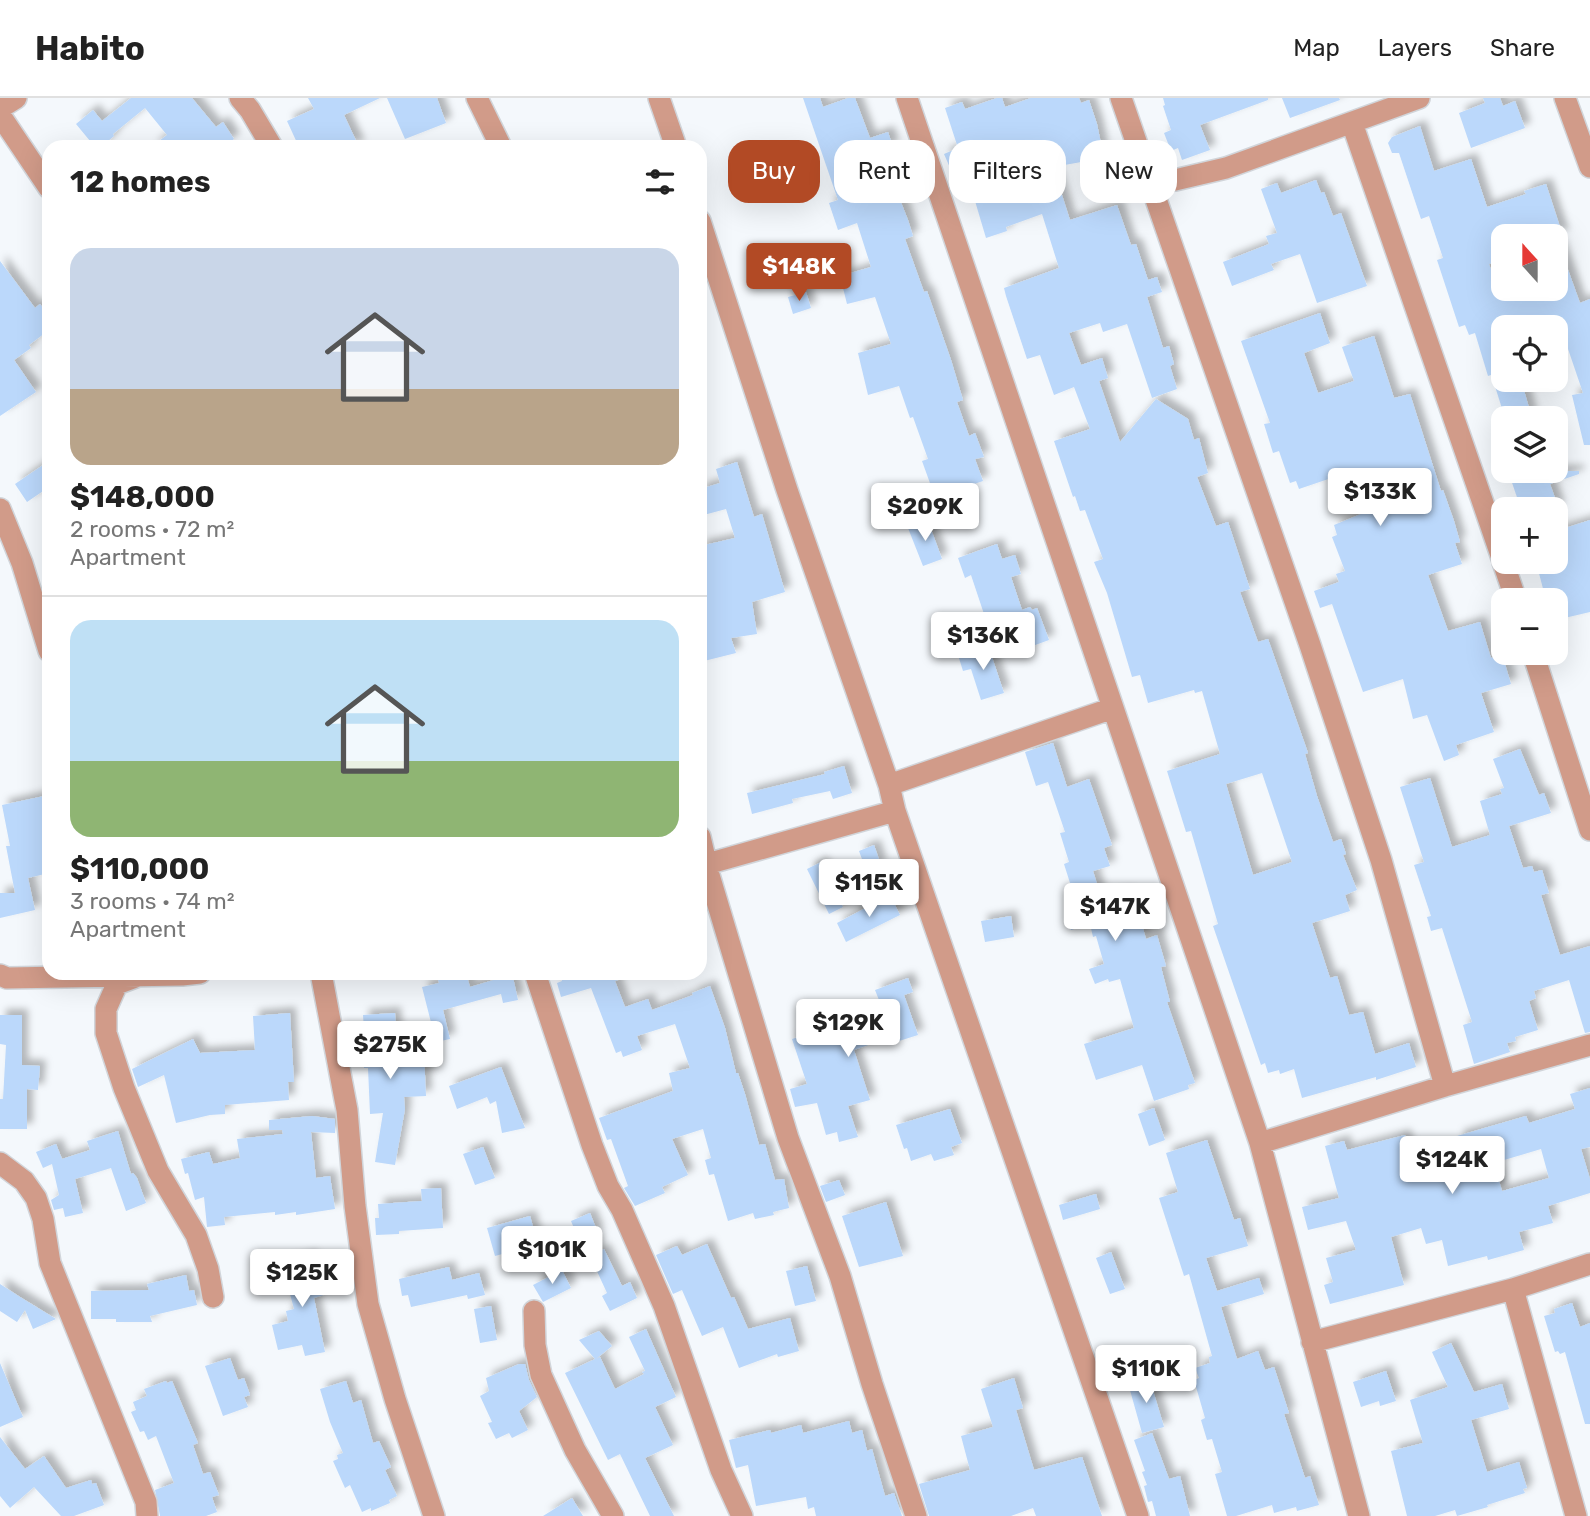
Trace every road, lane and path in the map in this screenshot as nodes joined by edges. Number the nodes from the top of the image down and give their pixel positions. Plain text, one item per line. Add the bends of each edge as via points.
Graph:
1 (16, 98) edge
2 (240, 98) edge
3 (477, 98) edge
4 (659, 98) edge
5 (907, 98) edge
6 (1121, 98) edge
7 (1419, 98) edge
8 (1565, 98) edge
9 (0, 108) edge
10 (0, 114) edge
11 (1352, 123) junction
12 (268, 140) edge
13 (498, 140) edge
14 (674, 140) edge
15 (1136, 140) edge
16 (1590, 167) edge
17 (42, 177) edge
18 (1177, 179) edge
19 (1158, 203) edge
20 (707, 243) edge
21 (0, 509) edge
22 (1491, 526) edge
23 (42, 628) edge
24 (1537, 665) edge
25 (1113, 708) junction
26 (889, 785) junction
27 (895, 811) junction
28 (1590, 830) edge
29 (707, 864) edge
30 (707, 878) edge
31 (0, 975) edge
32 (42, 977) edge
33 (126, 980) edge
34 (322, 980) edge
35 (537, 980) edge
36 (1590, 1045) edge
37 (1445, 1086) junction
38 (1260, 1143) junction
39 (0, 1163) edge
40 (1590, 1264) edge
41 (1513, 1289) junction
42 (213, 1297) dead end
43 (534, 1311) dead end
44 (1312, 1342) junction
45 (147, 1516) edge
46 (434, 1516) edge
47 (613, 1516) edge
48 (742, 1516) edge
49 (916, 1516) edge
50 (1138, 1516) edge
51 (1359, 1516) edge
52 (1576, 1516) edge

1 - 9 street
2 - 12 street
3 - 13 street
4 - 14 street
5 - 25 street
6 - 15 street
7 - 11 street
8 - 16 street
10 - 17 street
11 - 18 street via 1226,168
11 - 22 street
19 - 37 street via 1377,847
20 - 26 street
21 - 23 street
24 - 28 street
25 - 26 street
25 - 38 street
26 - 27 street
27 - 29 street
27 - 50 street
30 - 49 street via 788,1138 840,1276
31 - 32 street
33 - 42 street via 117,984 106,1009 106,1033 158,1171 196,1235
34 - 46 street via 347,1110 368,1304
35 - 48 street via 592,1145 664,1306 721,1470
36 - 37 street
37 - 38 street
38 - 44 street
39 - 45 street via 24,1181 36,1198 50,1263 146,1502
40 - 41 street
41 - 44 street
41 - 52 street
43 - 47 street via 541,1375 575,1450
44 - 51 street

